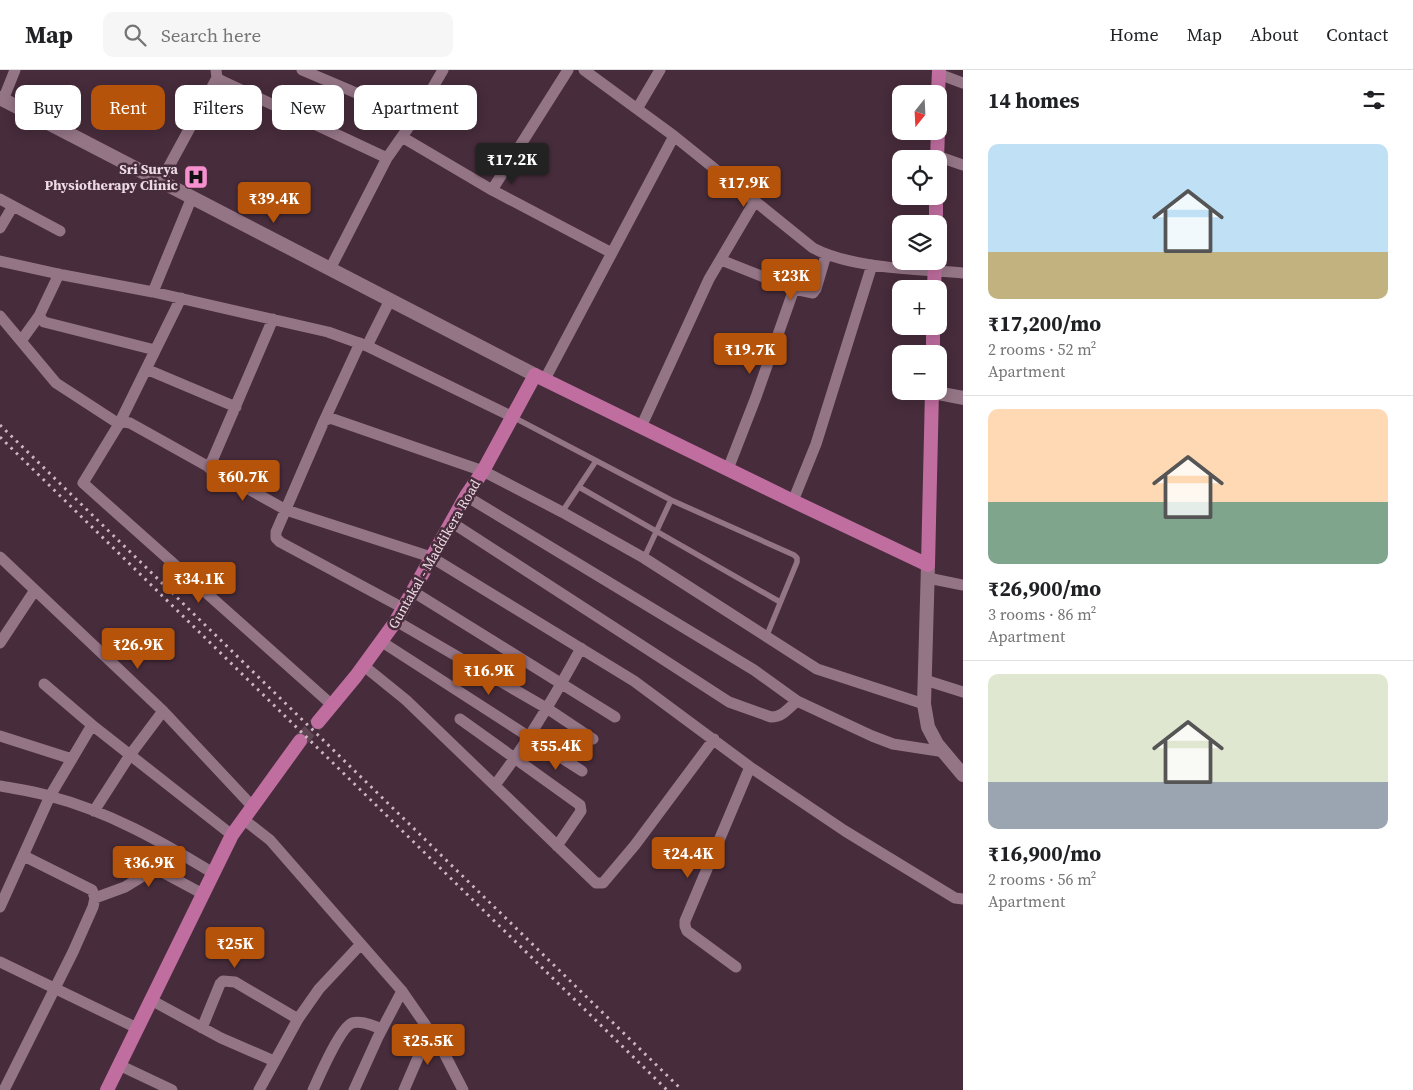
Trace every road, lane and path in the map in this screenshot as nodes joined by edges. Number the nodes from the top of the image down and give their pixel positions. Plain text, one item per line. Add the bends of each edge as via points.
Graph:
1 (16, 70) edge
2 (302, 70) edge
3 (443, 70) edge
4 (568, 70) edge
5 (584, 70) edge
6 (660, 70) edge
7 (939, 72) edge
8 (217, 74) edge
9 (963, 83) edge
10 (434, 85) edge
11 (938, 85) edge
12 (354, 92) edge
13 (2, 99) edge
14 (637, 109) junction
15 (407, 130) edge
16 (674, 136) junction
17 (402, 137) junction
18 (387, 158) junction
19 (947, 161) edge
20 (963, 165) edge
21 (161, 181) junction
22 (492, 190) junction
23 (192, 198) junction
24 (0, 199) edge
25 (755, 200) junction
26 (12, 206) junction
27 (0, 228) edge
28 (60, 231) dead end
29 (612, 253) junction
30 (826, 255) junction
31 (721, 260) junction
32 (0, 261) edge
33 (872, 264) junction
34 (892, 265) edge
35 (330, 269) junction
36 (947, 269) edge
37 (59, 274) junction
38 (963, 274) edge
39 (794, 289) junction
40 (153, 292) junction
41 (181, 298) junction
42 (390, 300) junction
43 (0, 316) edge
44 (39, 316) junction
45 (273, 319) junction
46 (21, 341) junction
47 (364, 345) junction
48 (156, 350) junction
49 (146, 369) junction
50 (540, 377) junction
51 (947, 395) edge
52 (963, 398) edge
53 (932, 400) edge
54 (236, 407) junction
55 (511, 416) junction
56 (324, 421) junction
57 (119, 424) junction
58 (641, 427) junction
59 (596, 462) junction
60 (209, 468) junction
61 (728, 469) junction
62 (483, 471) junction
63 (579, 487) junction
64 (466, 496) junction
65 (671, 500) junction
66 (793, 501) junction
67 (286, 510) junction
68 (562, 512) junction
69 (451, 522) junction
70 (656, 532) junction
71 (0, 557) edge
72 (431, 557) junction
73 (644, 558) junction
74 (928, 571) junction
75 (963, 585) edge
76 (35, 590) junction
77 (412, 591) junction
78 (780, 602) junction
79 (400, 614) junction
80 (767, 636) junction
81 (382, 642) junction
82 (0, 643) edge
83 (581, 648) junction
84 (364, 666) junction
85 (925, 680) junction
86 (44, 684) dead end
87 (562, 684) junction
88 (963, 692) edge
89 (797, 701) junction
90 (924, 704) junction
91 (332, 705) junction
92 (548, 709) junction
93 (163, 711) junction
94 (615, 716) dead end
95 (460, 719) dead end
96 (318, 722) tunnel mouth
97 (92, 725) junction
98 (0, 736) edge
99 (529, 737) junction
100 (593, 739) dead end
101 (714, 739) junction
102 (300, 741) tunnel mouth
103 (945, 752) junction
104 (130, 755) junction
105 (515, 758) junction
106 (72, 759) junction
107 (750, 766) junction
108 (582, 771) dead end
109 (963, 774) edge
110 (495, 785) junction
111 (0, 786) edge
112 (50, 796) junction
113 (252, 806) junction
114 (94, 811) junction
115 (243, 819) junction
116 (232, 835) junction
117 (557, 846) junction
118 (24, 856) junction
119 (213, 873) junction
120 (203, 894) junction
121 (95, 898) junction
122 (963, 899) edge
123 (0, 907) edge
124 (361, 944) junction
125 (0, 962) edge
126 (736, 967) dead end
127 (56, 988) junction
128 (402, 990) junction
129 (151, 1000) junction
130 (298, 1019) junction
131 (137, 1028) junction
132 (202, 1028) junction
133 (382, 1030) junction
134 (429, 1032) junction
135 (274, 1062) junction
136 (119, 1065) junction
137 (4, 1090) edge
138 (107, 1090) edge
139 (172, 1090) edge
140 (259, 1090) edge
141 (313, 1090) edge
142 (354, 1090) edge
143 (404, 1090) edge
144 (462, 1090) edge

1 - 13 street
2 - 12 street
3 - 10 street
4 - 22 street
5 - 14 street
6 - 14 street
7 - 9 street
7 - 11 main road
8 - 18 street
8 - 21 street
13 - 21 street
14 - 16 street
15 - 17 street
16 - 25 street
16 - 29 street
17 - 18 street
17 - 22 street
18 - 35 street
19 - 20 street
21 - 23 street
22 - 29 street
23 - 35 street
23 - 40 street
24 - 26 street
25 - 30 street
25 - 31 street
26 - 27 street
26 - 28 street
29 - 50 street
30 - 33 street
30 - 39 street via 813,293
31 - 39 street
31 - 58 street via 709,279
32 - 37 street
33 - 34 street
33 - 66 street via 816,444
35 - 42 street
36 - 38 street
37 - 40 street
37 - 44 street
39 - 61 street
40 - 41 street
41 - 45 street
41 - 48 street
42 - 47 street
42 - 50 street
43 - 46 street
44 - 46 street
44 - 48 street via 44,322
45 - 47 street via 328,332
45 - 54 street
46 - 57 street via 56,383
47 - 55 street
47 - 56 street
48 - 49 street
49 - 54 street
49 - 57 street
50 - 55 main road, Guntakal - Maddikera Road
50 - 58 main road
51 - 52 street
53 - 74 main road
54 - 60 street
55 - 59 lane
55 - 62 main road, Guntakal - Maddikera Road
56 - 62 street via 330,418
56 - 67 street
57 - 60 street via 130,423
57 - 91 street via 83,484
58 - 61 main road
59 - 63 lane
59 - 65 lane
60 - 67 street
61 - 66 main road
62 - 64 main road, Guntakal - Maddikera Road
62 - 68 street
63 - 68 lane
63 - 70 lane
64 - 69 main road, Guntakal - Maddikera Road
64 - 89 street via 754,670
65 - 70 lane
65 - 78 lane via 794,555 797,562
66 - 74 main road
67 - 72 street
67 - 79 street via 276,532 280,542
68 - 73 street
69 - 72 main road, Guntakal - Maddikera Road
69 - 89 street via 729,702 776,717
70 - 73 lane
70 - 78 lane
71 - 76 street
72 - 77 main road, Guntakal - Maddikera Road
72 - 83 street
73 - 80 street
74 - 75 street
74 - 85 street
76 - 82 street
76 - 93 street
77 - 79 main road, Guntakal - Maddikera Road
77 - 87 street
78 - 80 lane
79 - 81 main road, Guntakal - Maddikera Road
79 - 92 street
80 - 90 street via 817,669
81 - 84 main road, Guntakal - Maddikera Road
81 - 99 street
83 - 87 street
83 - 101 street via 634,681
84 - 91 main road, Guntakal - Maddikera Road
84 - 110 street via 406,700
85 - 88 street
85 - 90 street
86 - 97 street
87 - 92 street
87 - 94 street
89 - 103 street via 893,744
90 - 103 street via 928,727
91 - 96 main road, Guntakal - Maddikera Road
92 - 99 street
92 - 100 street
93 - 104 street
93 - 113 street
95 - 105 street
97 - 104 street
97 - 106 street
98 - 106 street
99 - 105 street
99 - 108 street
101 - 107 street
101 - 117 street via 603,883 596,883
102 - 113 main road
103 - 109 street
104 - 114 street
104 - 116 street
105 - 110 street
105 - 117 street via 580,805 581,811
106 - 112 street
107 - 122 street via 845,831 955,898
107 - 126 street via 685,921 687,931
110 - 117 street
111 - 112 street
112 - 114 street
112 - 118 street
113 - 115 main road
114 - 119 street via 122,822
115 - 116 main road
115 - 124 street via 270,840
116 - 119 main road
118 - 121 street via 92,890
118 - 123 street
119 - 120 main road
120 - 121 street via 162,872 151,871 125,887
120 - 129 main road
121 - 127 street
124 - 128 street
124 - 130 street via 319,989
125 - 127 street
127 - 131 street
127 - 137 street
128 - 133 street
128 - 134 street
129 - 131 main road
129 - 132 street
130 - 132 street via 234,982 223,980
130 - 135 street
131 - 136 main road
132 - 135 street
133 - 141 street via 362,1022 351,1023 342,1032
133 - 142 street
134 - 143 street
134 - 144 street via 442,1049
135 - 140 street
136 - 138 main road
136 - 139 street

